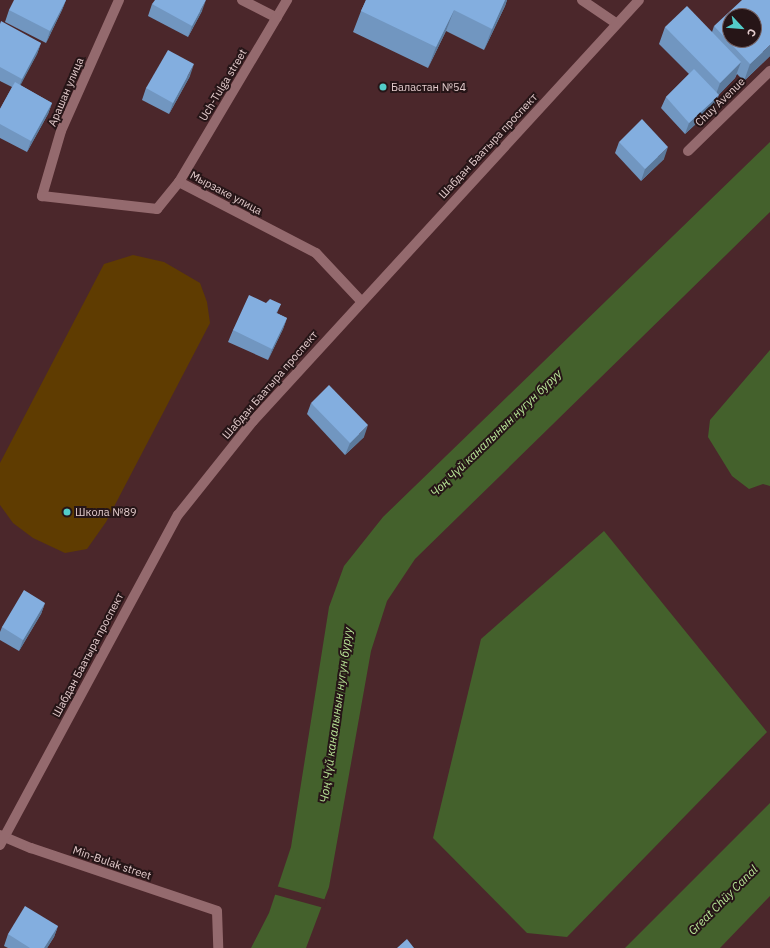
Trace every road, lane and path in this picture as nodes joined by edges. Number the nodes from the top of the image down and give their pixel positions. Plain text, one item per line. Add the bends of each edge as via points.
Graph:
1 (119, 0) edge
2 (242, 0) edge
3 (287, 0) edge
4 (582, 0) edge
5 (639, 0) edge
6 (277, 18) junction
7 (617, 24) junction
8 (770, 71) edge
9 (688, 151) dead end
10 (179, 182) junction
11 (42, 196) joint
12 (361, 301) junction
13 (2, 839) edge
14 (218, 948) edge

1 - 11 street, Арашан улица via 61,131
2 - 6 street
3 - 6 street, Uch-Tulga street
4 - 7 street
5 - 7 street, Шабдан Баатыра проспект
6 - 10 street, Uch-Tulga street
7 - 12 street, Шабдан Баатыра проспект
8 - 9 street, Chuy Avenue
10 - 11 street, Мырзаке улица via 157,209
10 - 12 street, Мырзаке улица via 316,253
12 - 13 street, Шабдан Баатыра проспект via 253,421 178,515
13 - 14 street, Min-Bulak street via 217,911

